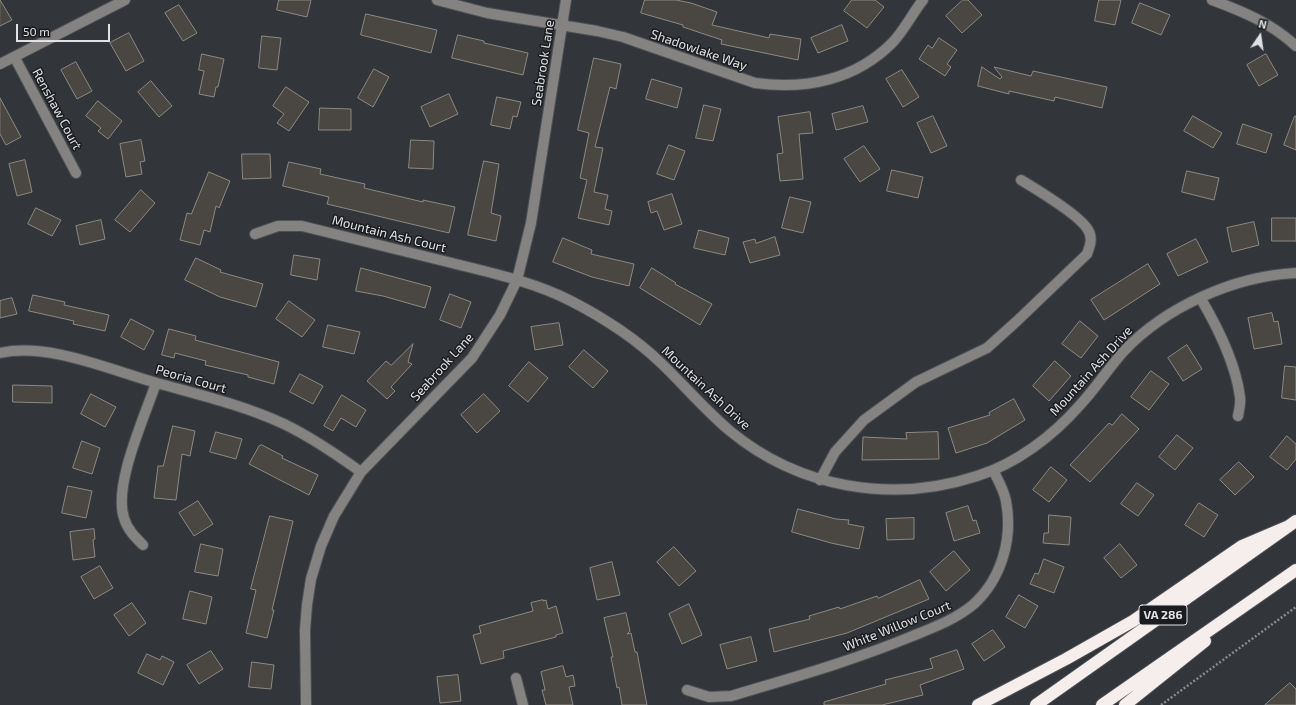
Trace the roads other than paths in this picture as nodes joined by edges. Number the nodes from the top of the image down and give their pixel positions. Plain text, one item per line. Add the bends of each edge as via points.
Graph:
1 (125, 0) edge
2 (437, 0) edge
3 (566, 0) edge
4 (923, 0) edge
5 (1212, 0) edge
6 (562, 26) junction
7 (1296, 46) edge
8 (15, 58) junction
9 (0, 64) edge
10 (76, 173) dead end
11 (1021, 180) dead end
12 (255, 234) dead end
13 (1296, 273) edge
14 (517, 280) junction
15 (1201, 299) junction
16 (0, 353) edge
17 (156, 383) junction
18 (1238, 416) dead end
19 (993, 470) junction
20 (361, 472) junction
21 (820, 480) junction
22 (1292, 523) edge
23 (143, 545) dead end
24 (1296, 570) edge
25 (1239, 611) junction
26 (516, 678) dead end
27 (687, 690) dead end
28 (306, 705) edge
29 (523, 705) edge
30 (978, 705) edge
31 (1036, 705) edge
32 (1102, 705) edge
33 (1125, 705) edge

1 - 8 street
2 - 6 street, Shadowlake Way via 486,13
3 - 6 street, Seabrook Lane
4 - 6 street, Shadowlake Way via 904,29 878,55 840,77 807,85 776,86 755,83 623,38
5 - 7 street via 1266,23
6 - 14 street, Seabrook Lane via 531,223
8 - 9 street
8 - 10 street, Renshaw Court
11 - 21 street via 1066,209 1088,230 1091,242 1087,254 987,348 916,382 864,420 835,452
12 - 14 street, Mountain Ash Court via 278,226 302,226
13 - 15 street, Mountain Ash Drive via 1237,283
14 - 20 street, Seabrook Lane via 500,315 472,358
14 - 21 street, Mountain Ash Drive via 568,299 619,328 661,363 706,409 750,446 777,462
15 - 18 street via 1211,316 1236,377 1240,399
15 - 19 street, Mountain Ash Drive via 1174,311 1153,325 1123,353 1065,421 1025,452
16 - 17 street, Peoria Court via 43,351
17 - 20 street, Peoria Court via 212,398 283,423 322,445
17 - 23 street via 127,466 121,505 128,529
19 - 21 street, Mountain Ash Drive via 966,480 907,490 846,486
19 - 27 street, White Willow Court via 1007,506 1008,537 1005,552 984,594 964,612 943,624 879,650 731,696 709,697
20 - 28 street, Seabrook Lane via 334,516 311,579 305,630
22 - 30 highway via 1242,546 1126,624 1066,660
22 - 31 highway, VA 286
24 - 25 highway, VA 286
25 - 32 highway, VA 286
25 - 33 highway via 1183,660
26 - 29 street

